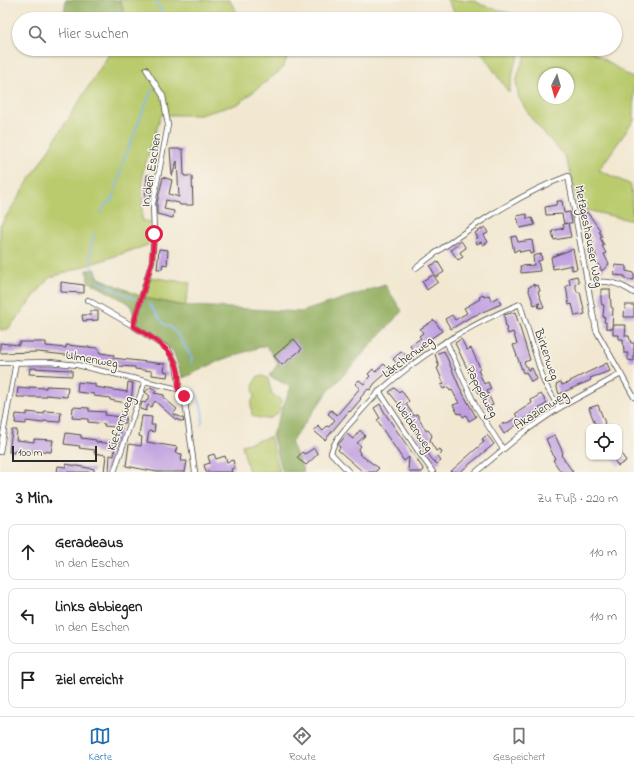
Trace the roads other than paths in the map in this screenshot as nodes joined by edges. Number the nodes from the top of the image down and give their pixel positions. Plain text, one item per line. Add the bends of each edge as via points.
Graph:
1 (146, 70) dead end
2 (416, 268) dead end
3 (588, 283) junction
4 (634, 293) edge
5 (88, 300) dead end
6 (520, 304) joint
7 (133, 326) junction
8 (446, 341) junction
9 (16, 362) junction
10 (0, 363) edge
11 (621, 374) junction
12 (145, 381) junction
13 (178, 389) junction
14 (379, 392) junction
15 (634, 397) edge
16 (559, 408) junction
17 (3, 419) edge
18 (503, 449) junction
19 (0, 452) edge
20 (114, 472) edge
21 (195, 472) edge
22 (349, 472) edge
23 (433, 472) edge
24 (476, 472) edge

1 - 7 street, In den Eschen via 163,96 168,125 153,203 152,261
2 - 3 street, Metzgeshauser Weg via 458,237 535,190 568,176
3 - 4 street via 613,282
3 - 11 street, Metzgeshauser Weg via 596,330
5 - 7 street
6 - 8 street, Lärchenweg
6 - 16 street, Birkenweg via 544,382
7 - 13 street via 168,349 176,364
8 - 14 street, Lärchenweg
8 - 18 street, Pappelweg via 476,407
9 - 10 street, Ulmenweg
9 - 12 street, Ulmenweg via 76,365
9 - 17 street
11 - 15 street, Metzgeshauser Weg
11 - 16 street, Akazienweg
12 - 13 street, Ulmenweg
12 - 20 street, Kiefernweg
13 - 21 street via 184,396
14 - 22 street, Lärchenweg via 333,447 331,453
14 - 23 street, Weidenweg
16 - 18 street, Akazienweg
17 - 19 street
18 - 24 street, Akazienweg

